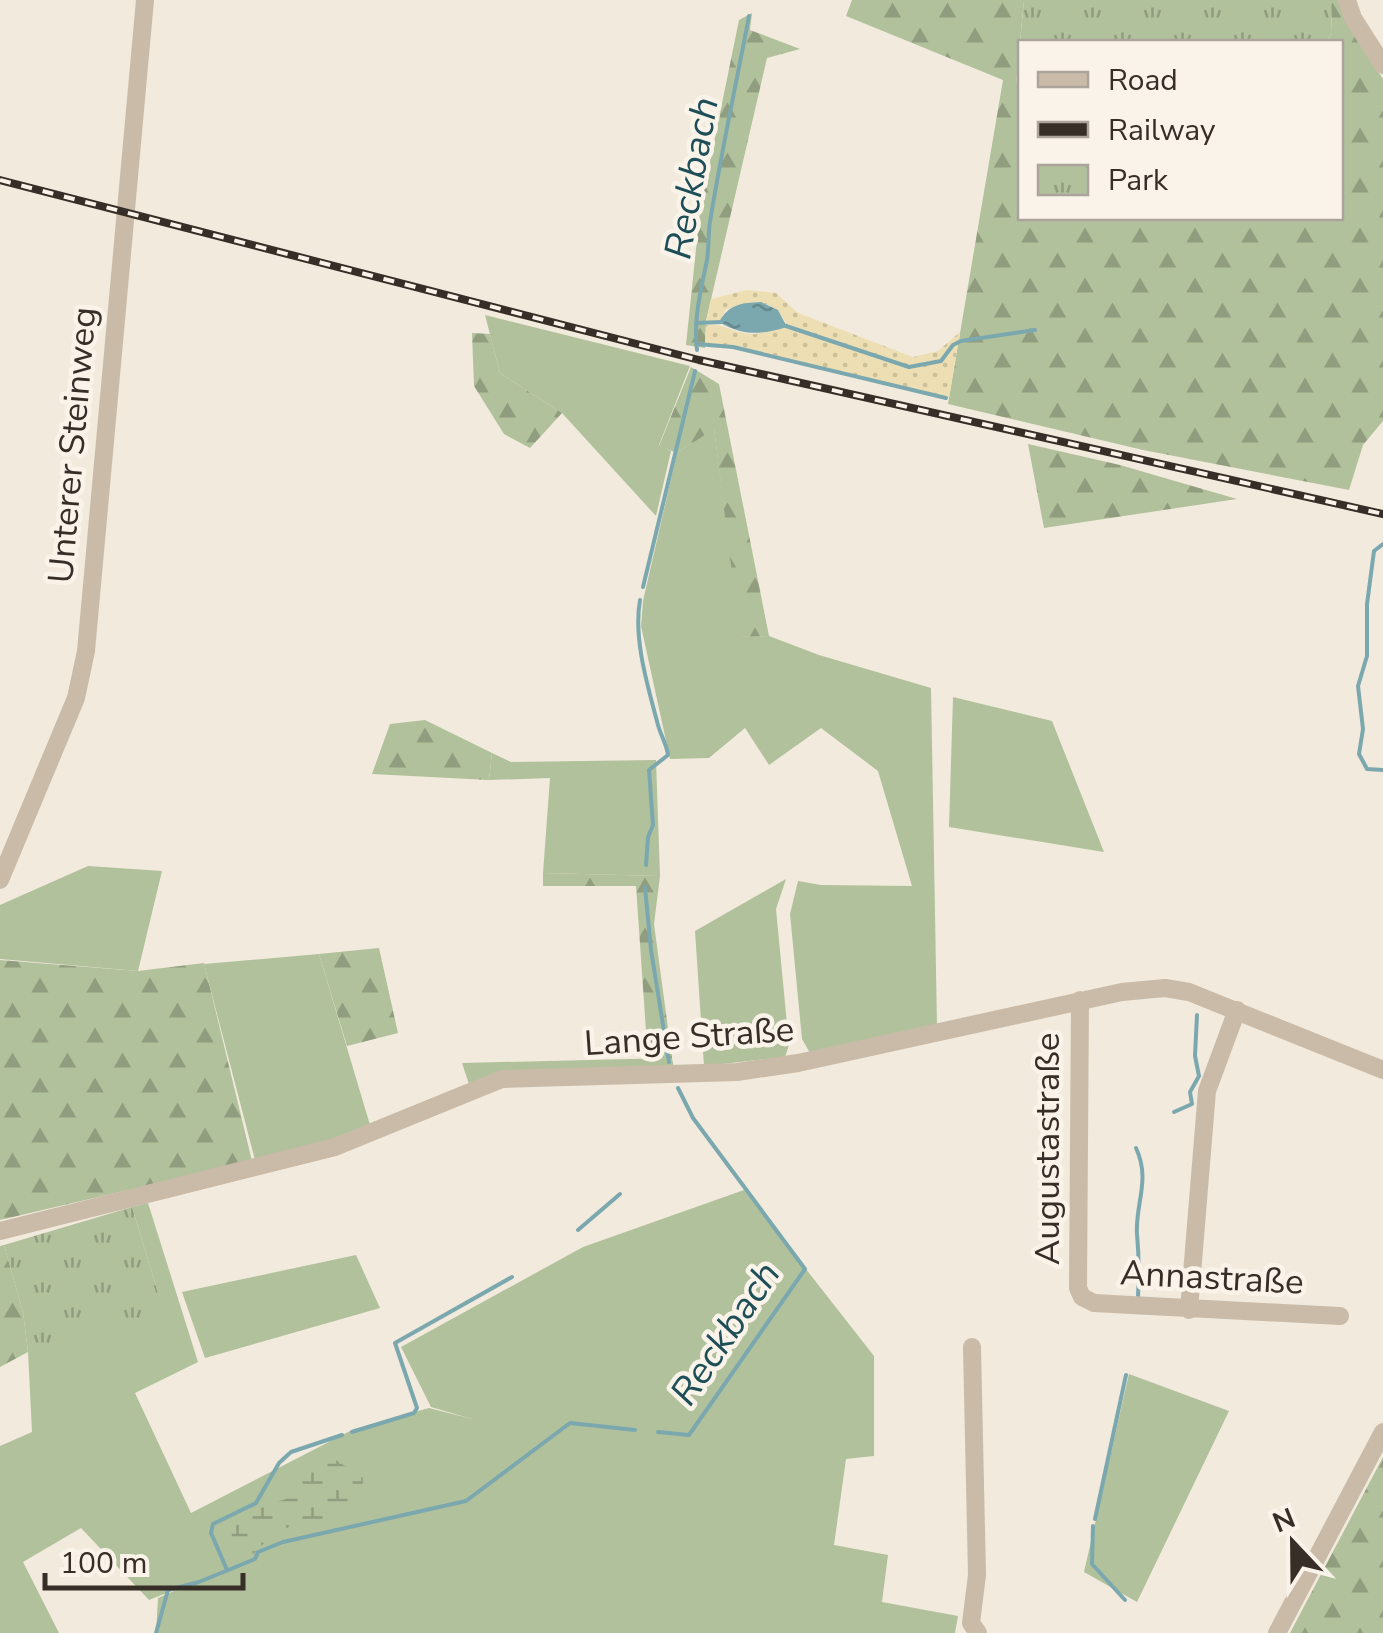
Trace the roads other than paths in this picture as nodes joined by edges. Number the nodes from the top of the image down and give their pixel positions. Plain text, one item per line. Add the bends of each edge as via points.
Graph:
1 (144, 0) edge
2 (1348, 0) edge
3 (1383, 65) edge
4 (0, 880) edge
5 (1080, 1000) junction
6 (1237, 1010) junction
7 (1383, 1070) edge
8 (0, 1231) edge
9 (1082, 1297) joint
10 (1189, 1310) junction
11 (1340, 1316) dead end
12 (972, 1347) dead end
13 (1383, 1432) edge
14 (978, 1633) edge
15 (1277, 1633) edge

1 - 4 street, Unterer Steinweg via 86,652 76,698
2 - 3 street
5 - 6 street, Lange Straße via 1166,988
5 - 8 street, Lange Straße via 738,1072 502,1079 334,1147
5 - 9 street, Augustastraße
6 - 7 street, Lange Straße
6 - 10 street via 1207,1091
9 - 10 street, Annastraße
10 - 11 street, Annastraße
12 - 14 street via 977,1576 971,1623
13 - 15 street

